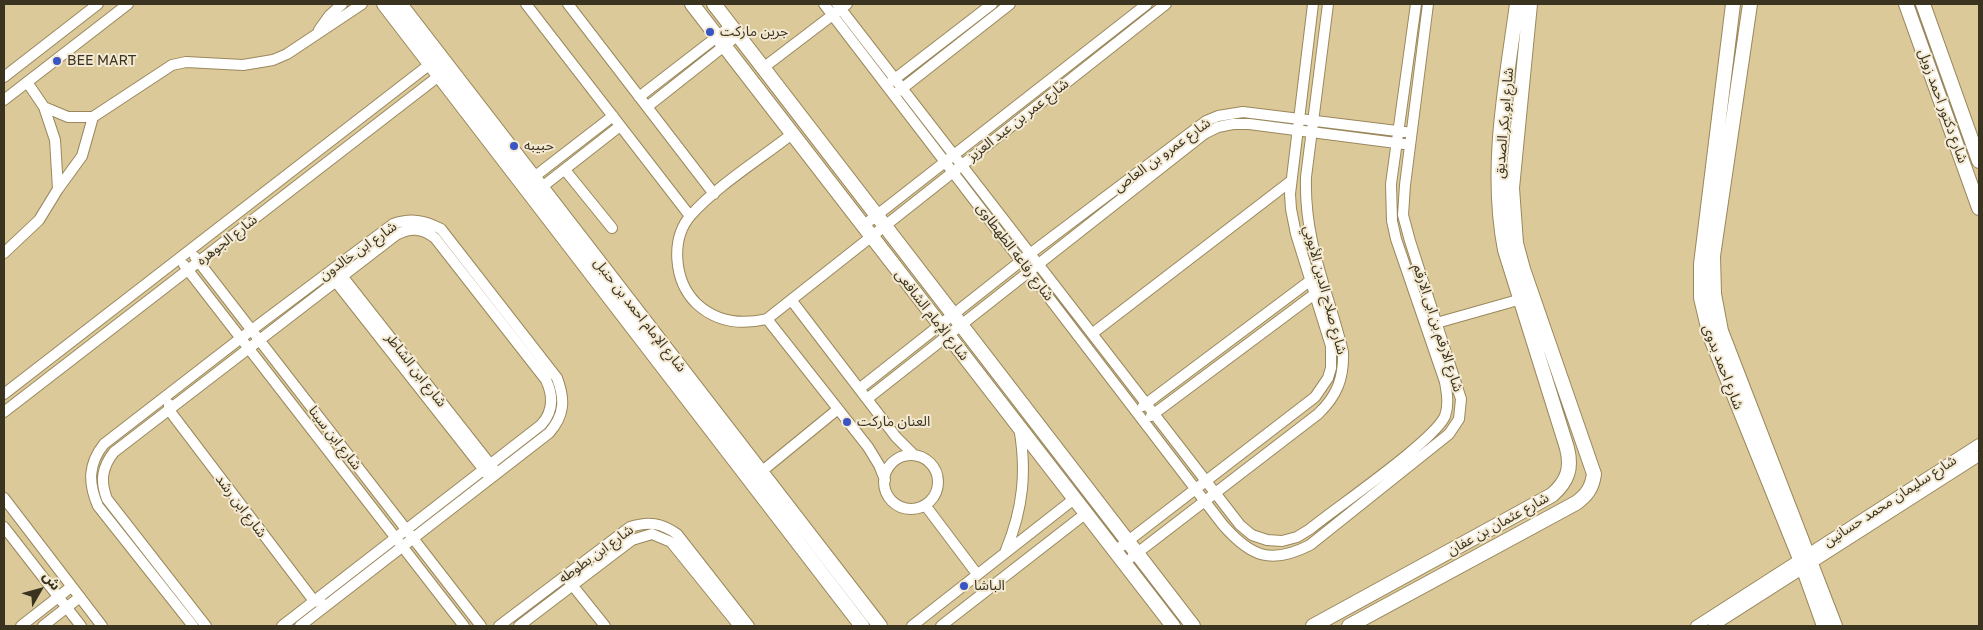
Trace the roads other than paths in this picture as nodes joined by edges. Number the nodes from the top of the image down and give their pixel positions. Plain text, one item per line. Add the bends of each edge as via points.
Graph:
1 (98, 4) edge
2 (128, 4) edge
3 (342, 4) edge
4 (362, 4) edge
5 (384, 4) edge
6 (400, 4) edge
7 (526, 4) edge
8 (692, 4) edge
9 (714, 4) edge
10 (824, 4) edge
11 (992, 4) edge
12 (1010, 4) edge
13 (1147, 4) edge
14 (1313, 4) edge
15 (1328, 4) edge
16 (1416, 4) edge
17 (1428, 4) edge
18 (1517, 4) edge
19 (1530, 4) edge
20 (1733, 4) edge
21 (1750, 4) edge
22 (1906, 4) edge
23 (1923, 4) edge
24 (571, 5) edge
25 (1163, 5) edge
26 (839, 8) edge
27 (734, 30) junction
28 (319, 31) junction
29 (721, 41) junction
30 (435, 60) junction
31 (763, 68) junction
32 (444, 72) junction
33 (4, 77) edge
34 (895, 78) junction
35 (27, 82) junction
36 (887, 85) junction
37 (902, 88) junction
38 (894, 94) junction
39 (639, 96) junction
40 (4, 100) edge
41 (44, 107) junction
42 (647, 107) junction
43 (613, 116) junction
44 (93, 117) junction
45 (1298, 118) junction
46 (1314, 120) junction
47 (620, 126) junction
48 (1297, 130) junction
49 (1399, 131) junction
50 (1312, 132) junction
51 (1411, 133) junction
52 (792, 134) junction
53 (1397, 143) junction
54 (1410, 144) junction
55 (950, 157) junction
56 (1979, 161) edge
57 (962, 164) junction
58 (565, 170) junction
59 (954, 171) junction
60 (1291, 181) junction
61 (538, 182) junction
62 (58, 189) junction
63 (1977, 193) edge
64 (714, 194) junction
65 (1979, 208) edge
66 (690, 216) junction
67 (881, 220) junction
68 (564, 228) junction
69 (612, 228) dead end
70 (867, 231) junction
71 (190, 250) junction
72 (4, 253) edge
73 (1031, 253) junction
74 (179, 258) junction
75 (1022, 260) junction
76 (198, 262) junction
77 (1039, 263) junction
78 (188, 270) junction
79 (332, 270) junction
80 (1029, 270) junction
81 (1320, 273) junction
82 (339, 279) junction
83 (473, 279) junction
84 (1310, 280) junction
85 (1324, 287) junction
86 (1315, 294) junction
87 (1527, 297) junction
88 (792, 301) junction
89 (767, 319) junction
90 (957, 320) junction
91 (1438, 323) junction
92 (1427, 326) junction
93 (252, 330) junction
94 (944, 330) junction
95 (1093, 333) junction
96 (241, 338) junction
97 (260, 340) junction
98 (250, 348) junction
99 (683, 382) junction
100 (859, 389) junction
101 (4, 394) edge
102 (867, 399) junction
103 (160, 401) junction
104 (1147, 403) junction
105 (169, 410) junction
106 (838, 410) junction
107 (1136, 411) junction
108 (4, 412) edge
109 (1155, 413) junction
110 (1144, 421) junction
111 (1018, 426) junction
112 (1979, 444) edge
113 (914, 455) junction
114 (1979, 456) edge
115 (487, 468) junction
116 (761, 472) junction
117 (494, 477) junction
118 (885, 480) junction
119 (1206, 482) junction
120 (1196, 490) junction
121 (1215, 494) junction
122 (4, 498) edge
123 (1074, 499) junction
124 (1205, 502) junction
125 (925, 505) junction
126 (1332, 512) junction
127 (1085, 514) junction
128 (1340, 522) junction
129 (4, 527) edge
130 (410, 534) junction
131 (133, 541) junction
132 (1127, 542) junction
133 (399, 543) junction
134 (1005, 551) junction
135 (1115, 551) junction
136 (1136, 554) junction
137 (1806, 561) junction
138 (1124, 563) junction
139 (977, 574) junction
140 (565, 576) junction
141 (572, 586) junction
142 (72, 587) junction
143 (58, 597) junction
144 (80, 598) junction
145 (314, 601) junction
146 (67, 608) junction
147 (321, 610) junction
148 (913, 625) edge
149 (21, 626) edge
150 (43, 626) edge
151 (81, 626) edge
152 (102, 626) edge
153 (193, 626) edge
154 (206, 626) edge
155 (282, 626) edge
156 (300, 626) edge
157 (464, 626) edge
158 (481, 626) edge
159 (498, 626) edge
160 (519, 626) edge
161 (605, 626) edge
162 (739, 626) edge
163 (749, 626) edge
164 (862, 626) edge
165 (880, 626) edge
166 (941, 626) edge
167 (1172, 626) edge
168 (1192, 626) edge
169 (1313, 626) edge
170 (1350, 626) edge
171 (1696, 626) edge
172 (1713, 626) edge
173 (1824, 626) edge
174 (1835, 626) edge

1 - 33 street
2 - 35 street
3 - 28 street
4 - 28 street
5 - 30 street, شارع الإمام احمد بن حنبل
6 - 30 street, شارع الإمام احمد بن حنبل
7 - 43 street
8 - 29 street, شارع الإمام الشافعى
9 - 27 street, شارع الإمام الشافعى
10 - 26 street, شارع رفاعه الطهطاوى
11 - 34 street
12 - 37 street
13 - 55 street, شارع عمر بن عبد العزيز
14 - 45 street, شارع صلاح الدين الأيوبي
15 - 46 street, شارع صلاح الدين الأيوبي
16 - 49 street, شارع الارقم بن ابى الارقم
17 - 51 street, شارع الارقم بن ابى الارقم
18 - 87 street, شارع ابو بكر الصديق via 1498,150 1498,200 1505,250
19 - 87 street, شارع ابو بكر الصديق via 1512,188 1516,242
20 - 137 street, شارع احمد بدوى via 1700,264 1701,298 1710,336
21 - 137 street, شارع احمد بدوى via 1713,256 1714,294 1721,331
22 - 63 street, شارع دكتور احمد زويل
23 - 56 street, شارع دكتور احمد زويل
24 - 39 street
25 - 57 street, شارع عمر بن عبد العزيز
26 - 31 street
26 - 34 street, شارع رفاعه الطهطاوى
26 - 36 street, شارع رفاعه الطهطاوى
27 - 29 street
27 - 31 street, شارع الإمام الشافعى
28 - 44 street via 287,54 258,64 186,62 172,65
29 - 39 street
29 - 42 street
29 - 52 street, شارع الإمام الشافعى
30 - 32 street, شارع الإمام احمد بن حنبل
30 - 71 street, شارع الجوهره
31 - 67 street, شارع الإمام الشافعى
32 - 61 street, شارع الإمام احمد بن حنبل
32 - 68 street, شارع الإمام احمد بن حنبل
32 - 76 street, شارع الجوهره
34 - 36 street
34 - 37 street, شارع رفاعه الطهطاوى
35 - 40 street
35 - 41 street
36 - 38 street, شارع رفاعه الطهطاوى
37 - 38 street
37 - 55 street, شارع رفاعه الطهطاوى
38 - 55 street, شارع رفاعه الطهطاوى
39 - 42 street
41 - 44 street via 68,117
41 - 62 street via 55,140
42 - 64 street
43 - 47 street
43 - 61 street
44 - 62 street via 82,156
45 - 46 street, شارع عمرو بن العاص
45 - 48 street, شارع صلاح الدين الأيوبي
45 - 73 street, شارع عمرو بن العاص via 1243,112 1224,114 1206,121
46 - 49 street, شارع عمرو بن العاص
46 - 50 street, شارع صلاح الدين الأيوبي
47 - 58 street
47 - 66 street
48 - 50 street, شارع عمرو بن العاص
48 - 60 street, شارع صلاح الدين الأيوبي
48 - 77 street, شارع عمرو بن العاص via 1233,124 1204,134
49 - 51 street, شارع عمرو بن العاص
49 - 53 street, شارع الارقم بن ابى الارقم
50 - 53 street, شارع عمرو بن العاص
50 - 81 street, شارع صلاح الدين الأيوبي via 1305,202
51 - 54 street, شارع الارقم بن ابى الارقم
52 - 64 street
52 - 70 street, شارع الإمام الشافعى
53 - 54 street, شارع عمرو بن العاص
53 - 92 street, شارع الارقم بن ابى الارقم via 1391,184 1392,221
54 - 91 street, شارع الارقم بن ابى الارقم via 1404,215
55 - 57 street, شارع رفاعه الطهطاوى
55 - 59 street, شارع رفاعه الطهطاوى
55 - 67 street, شارع عمر بن عبد العزيز
57 - 59 street, شارع عمر بن عبد العزيز
57 - 73 street, شارع رفاعه الطهطاوى
58 - 61 street
58 - 69 street
59 - 67 street, شارع عمر بن عبد العزيز
59 - 75 street, شارع رفاعه الطهطاوى
60 - 84 street, شارع صلاح الدين الأيوبي via 1290,208
60 - 95 street
61 - 68 street, شارع الإمام احمد بن حنبل
62 - 72 street via 39,220
63 - 65 street, شارع دكتور احمد زويل
64 - 66 street
66 - 89 street via 682,230 677,260 680,275 695,302 721,319 744,323
67 - 70 street, شارع عمر بن عبد العزيز
67 - 90 street, شارع الإمام الشافعى
68 - 99 street, شارع الإمام احمد بن حنبل
70 - 88 street
70 - 94 street, شارع الإمام الشافعى
71 - 74 street, شارع الجوهره
71 - 76 street, شارع ابن سينا
73 - 75 street, شارع عمرو بن العاص
73 - 77 street, شارع رفاعه الطهطاوى
74 - 78 street, شارع ابن سينا
74 - 101 street, شارع الجوهره
75 - 80 street, شارع رفاعه الطهطاوى
75 - 90 street, شارع عمرو بن العاص
76 - 78 street, شارع الجوهره
76 - 93 street, شارع ابن سينا
77 - 80 street, شارع عمرو بن العاص
77 - 95 street, شارع رفاعه الطهطاوى
78 - 96 street, شارع ابن سينا
78 - 108 street, شارع الجوهره
79 - 82 street, شارع ابن الشاطر
79 - 83 street, شارع ابن خالدون via 393,224 406,219 430,222 441,229
79 - 93 street, شارع ابن خالدون
80 - 90 street, شارع عمرو بن العاص
80 - 107 street, شارع رفاعه الطهطاوى
81 - 84 street
81 - 85 street, شارع صلاح الدين الأيوبي
82 - 83 street, شارع ابن خالدون via 396,235 412,229 435,238
82 - 97 street, شارع ابن خالدون
82 - 115 street, شارع ابن الشاطر
83 - 115 street, شارع ابن خالدون via 546,380 551,396 546,419
83 - 117 street, شارع ابن خالدون via 557,378 563,397 556,426
84 - 86 street, شارع صلاح الدين الأيوبي
84 - 104 street
85 - 86 street
85 - 121 street, شارع صلاح الدين الأيوبي via 1343,352 1342,375 1334,397 1318,414
86 - 109 street
86 - 119 street, شارع صلاح الدين الأيوبي via 1332,356 1331,368 1322,388 1315,397
87 - 91 street
87 - 169 street, شارع عثمان بن عفان via 1570,461 1562,486 1552,495
87 - 170 street, شارع عثمان بن عفان via 1594,474 1589,491 1576,503
88 - 89 street
88 - 100 street
89 - 106 street
90 - 94 street
90 - 132 street, شارع الإمام الشافعى
91 - 92 street
91 - 128 street, شارع الارقم بن ابى الارقم via 1461,399 1459,420 1449,434
92 - 126 street, شارع الارقم بن ابى الارقم via 1447,394 1445,415 1430,436
93 - 96 street, شارع ابن خالدون
93 - 97 street, شارع ابن سينا
94 - 100 street
94 - 102 street
94 - 111 street, شارع الإمام الشافعى
95 - 104 street, شارع رفاعه الطهطاوى
96 - 98 street, شارع ابن سينا
96 - 103 street, شارع ابن خالدون
97 - 98 street, شارع ابن خالدون
97 - 130 street, شارع ابن سينا
98 - 105 street, شارع ابن خالدون
98 - 133 street, شارع ابن سينا
99 - 116 street, شارع الإمام احمد بن حنبل
99 - 164 street, شارع الإمام احمد بن حنبل
100 - 102 street
102 - 113 street
103 - 105 street, شارع ابن رشد via 167,402
103 - 131 street, شارع ابن خالدون via 104,444 92,463 90,484 98,506
104 - 107 street
104 - 109 street, شارع رفاعه الطهطاوى
105 - 131 street, شارع ابن خالدون via 114,452 104,469 103,490 107,500
105 - 145 street, شارع ابن رشد
106 - 116 street
106 - 118 street via 874,456
107 - 110 street, شارع رفاعه الطهطاوى
109 - 110 street
109 - 119 street, شارع رفاعه الطهطاوى
110 - 120 street, شارع رفاعه الطهطاوى
111 - 123 street, شارع الإمام الشافعى
111 - 134 street via 1024,469 1023,490
112 - 137 street, شارع سليمان محمد حسانين
113 - 118 street via 894,461
113 - 125 street via 929,462 938,476 936,492
114 - 137 street, شارع سليمان محمد حسانين
115 - 117 street, شارع ابن الشاطر
115 - 130 street, شارع ابن خالدون
116 - 165 street, شارع الإمام احمد بن حنبل
117 - 130 street, شارع ابن خالدون
118 - 125 street via 888,494 897,504 911,509
119 - 120 street, شارع صلاح الدين الأيوبي
119 - 121 street, شارع رفاعه الطهطاوى
120 - 124 street, شارع رفاعه الطهطاوى
120 - 132 street, شارع صلاح الدين الأيوبي
121 - 124 street, شارع صلاح الدين الأيوبي
121 - 126 street, شارع الارقم بن ابى الارقم via 1240,525 1252,535 1267,540 1297,537
122 - 142 street
123 - 127 street, شارع الإمام الشافعى
123 - 134 street
124 - 128 street, شارع الارقم بن ابى الارقم via 1238,541 1261,554 1292,554
124 - 136 street, شارع صلاح الدين الأيوبي
125 - 139 street
126 - 128 street
127 - 135 street, شارع الإمام الشافعى
127 - 166 street
129 - 143 street
130 - 133 street, شارع ابن خالدون
130 - 158 street, شارع ابن سينا
131 - 153 street, شارع ابن خالدون
131 - 154 street, شارع ابن خالدون
132 - 135 street, شارع صلاح الدين الأيوبي
132 - 136 street, شارع الإمام الشافعى
133 - 145 street, شارع ابن خالدون
133 - 147 street, شارع ابن خالدون
133 - 157 street, شارع ابن سينا
134 - 139 street
135 - 138 street, شارع الإمام الشافعى
136 - 138 street, شارع صلاح الدين الأيوبي
136 - 168 street, شارع الإمام الشافعى
137 - 171 street
137 - 172 street
137 - 173 street, شارع احمد بدوى
137 - 174 street, شارع احمد بدوى
138 - 167 street, شارع الإمام الشافعى
139 - 148 street
140 - 141 street
140 - 159 street, شارع ابن بطوطه
140 - 163 street, شارع ابن بطوطه via 630,527 655,523 678,534
141 - 160 street, شارع ابن بطوطه
141 - 161 street
141 - 162 street, شارع ابن بطوطه via 632,540 647,535 662,536 675,546
142 - 143 street
142 - 144 street
143 - 146 street
143 - 149 street
144 - 146 street
144 - 152 street
145 - 147 street, شارع ابن رشد via 321,602
145 - 155 street, شارع ابن خالدون
146 - 150 street
146 - 151 street
147 - 156 street, شارع ابن خالدون

